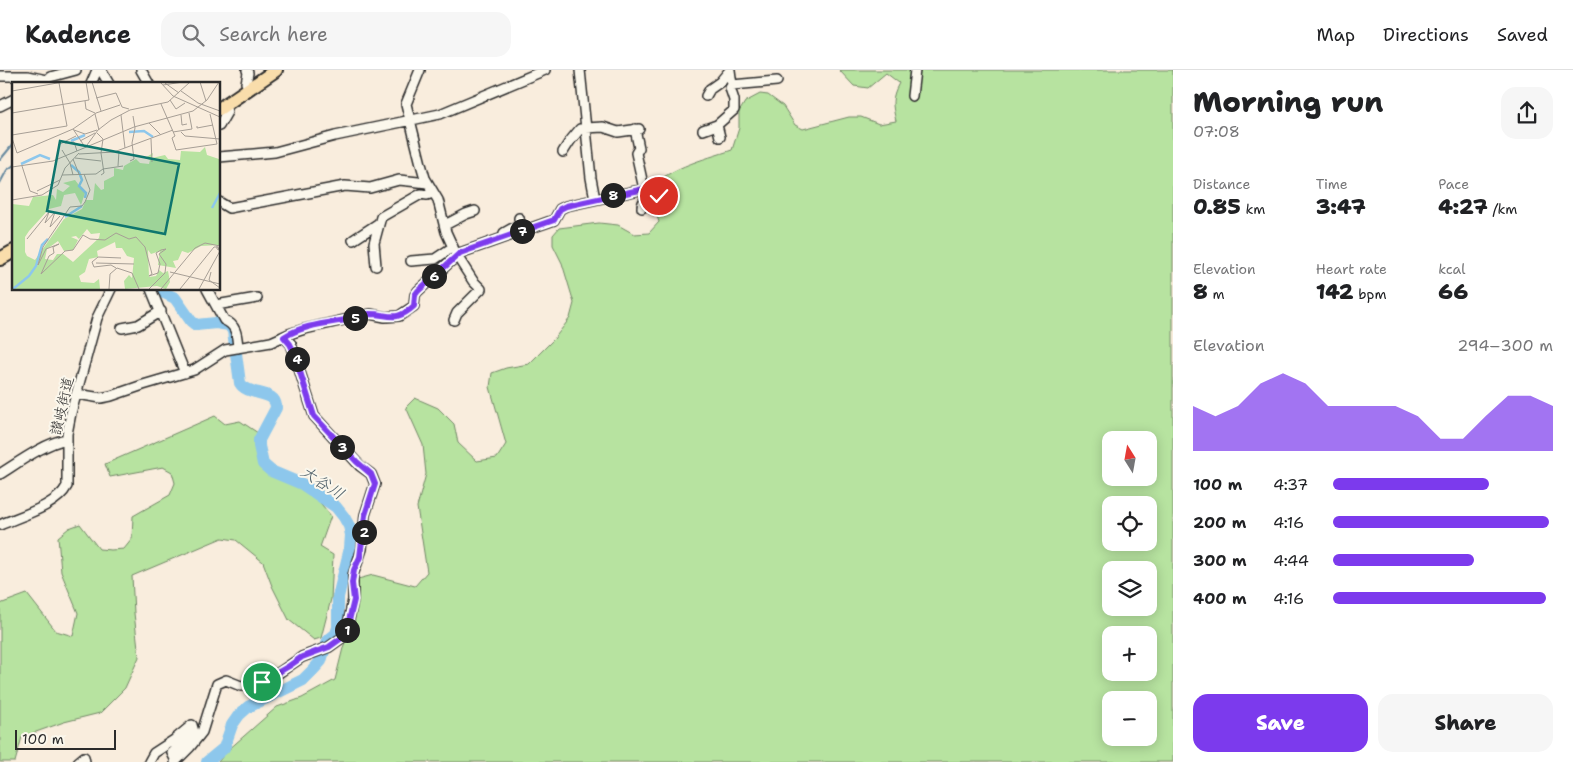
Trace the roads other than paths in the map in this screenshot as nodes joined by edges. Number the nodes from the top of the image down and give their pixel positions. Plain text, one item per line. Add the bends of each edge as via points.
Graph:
1 (76, 70) edge
2 (99, 70) edge
3 (141, 70) edge
4 (276, 70) edge
5 (420, 70) edge
6 (580, 70) edge
7 (730, 70) edge
8 (915, 70) edge
9 (250, 71) edge
10 (540, 71) edge
11 (0, 76) edge
12 (48, 78) edge
13 (777, 81) dead end
14 (92, 82) edge
15 (108, 82) edge
16 (148, 82) edge
17 (732, 85) junction
18 (250, 87) junction
19 (706, 96) dead end
20 (912, 96) dead end
21 (12, 100) edge
22 (0, 106) edge
23 (222, 107) edge
24 (410, 120) junction
25 (220, 124) edge
26 (717, 125) junction
27 (586, 128) junction
28 (703, 130) dead end
29 (720, 137) dead end
30 (563, 152) dead end
31 (220, 158) edge
32 (428, 183) junction
33 (644, 189) junction
34 (433, 193) junction
35 (595, 198) junction
36 (220, 203) edge
37 (642, 208) dead end
38 (476, 211) dead end
39 (520, 218) dead end
40 (380, 223) junction
41 (445, 225) junction
42 (500, 238) junction
43 (353, 240) dead end
44 (453, 247) junction
45 (12, 251) edge
46 (457, 256) junction
47 (0, 259) edge
48 (410, 261) dead end
49 (425, 261) junction
50 (376, 266) dead end
51 (433, 278) junction
52 (111, 290) edge
53 (152, 290) edge
54 (208, 290) edge
55 (257, 298) dead end
56 (216, 305) junction
57 (161, 311) junction
58 (454, 320) dead end
59 (122, 328) dead end
60 (284, 337) junction
61 (238, 348) junction
62 (185, 373) junction
63 (77, 394) junction
64 (67, 438) junction
65 (0, 474) edge
66 (0, 525) edge
67 (175, 761) edge
68 (78, 762) edge
69 (85, 762) edge
70 (149, 762) edge

1 - 12 street
2 - 14 street
2 - 15 street
3 - 16 street
4 - 18 highway
5 - 24 street via 406,104
6 - 27 street
7 - 17 street
7 - 19 street
8 - 20 street
9 - 18 street via 246,83
10 - 24 street via 450,111
11 - 12 street
13 - 17 street
17 - 26 street via 734,110
18 - 23 highway
21 - 22 street
23 - 25 street via 227,112
24 - 31 street via 275,152
24 - 32 street
26 - 28 street
26 - 29 street
27 - 30 street via 580,130
27 - 33 street via 603,127 618,132 638,129 639,148 636,153
27 - 35 street
32 - 34 street
32 - 36 street via 399,180 370,188 345,186 229,208
33 - 35 street
33 - 37 street via 661,195 643,201
34 - 40 street via 420,194 381,217
34 - 41 street
35 - 42 street via 560,209 554,220
38 - 41 street
39 - 42 street via 520,224
40 - 43 street
40 - 50 street via 374,243
41 - 44 street
42 - 46 street
44 - 46 street
44 - 49 street via 435,259
45 - 47 highway
46 - 51 street
46 - 58 street via 481,289 457,312
48 - 49 street
49 - 51 street
51 - 60 street via 415,295 414,306 399,316 370,314
52 - 63 street, 讃岐街道 via 97,318
53 - 57 street
54 - 56 street
55 - 56 street
56 - 61 street via 224,320 235,329
57 - 59 street via 138,325
57 - 62 street
60 - 61 street
60 - 67 street via 293,350 314,416 371,474 375,484 365,515 360,557 354,570 354,600 347,629 343,637 329,647 302,657 262,682 246,686 226,680 217,684 202,732
61 - 62 street via 225,350
62 - 63 street via 111,396 93,398
63 - 64 street, 讃岐街道
64 - 65 street
64 - 66 street, 讃岐街道 via 68,479 65,489 53,501
67 - 70 street via 172,753 194,732 192,725 154,753
68 - 69 street via 84,757

